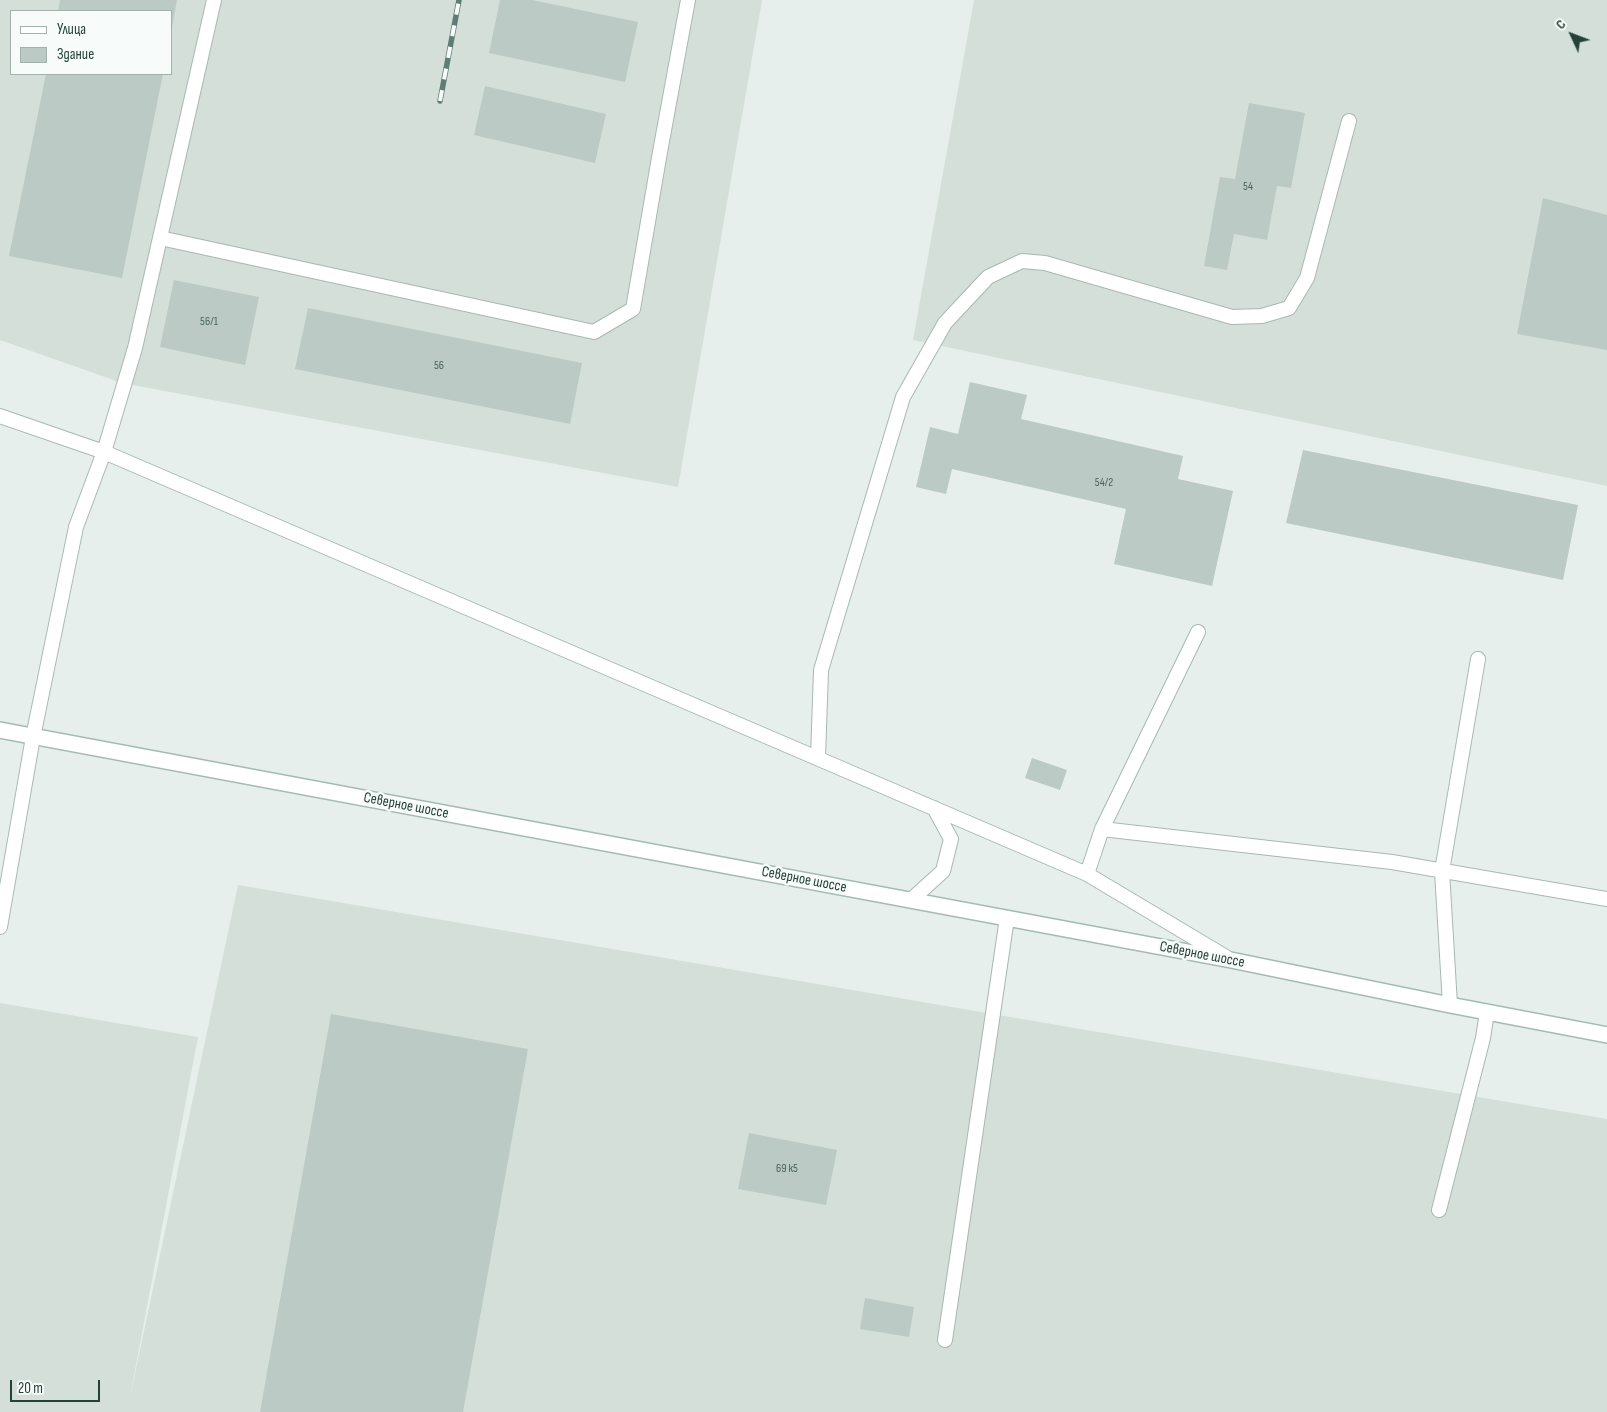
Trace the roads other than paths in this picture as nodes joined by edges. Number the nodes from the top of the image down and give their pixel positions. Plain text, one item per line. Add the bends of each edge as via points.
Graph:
1 (214, 0) edge
2 (688, 0) edge
3 (1349, 121) dead end
4 (160, 238) junction
5 (0, 416) edge
6 (104, 452) junction
7 (1198, 632) dead end
8 (1478, 659) dead end
9 (0, 730) edge
10 (33, 737) junction
11 (818, 758) junction
12 (934, 808) junction
13 (1102, 829) junction
14 (1442, 871) junction
15 (1087, 874) junction
16 (911, 900) junction
17 (1607, 900) edge
18 (1007, 918) junction
19 (0, 927) edge
20 (1231, 960) junction
21 (1450, 1005) junction
22 (1487, 1012) junction
23 (1607, 1035) edge
24 (1439, 1210) dead end
25 (945, 1340) dead end

1 - 4 lane
2 - 4 lane via 633,309 594,332
3 - 11 lane via 1307,278 1289,308 1262,316 1232,317 1045,263 1022,261 988,277 946,323 903,397 821,670
4 - 6 lane via 135,348
5 - 6 lane
6 - 10 lane via 76,527
6 - 11 lane
7 - 13 lane
8 - 14 lane
9 - 10 main road, Северное шоссе
10 - 16 main road, Северное шоссе
10 - 19 lane
11 - 12 lane
12 - 15 lane
12 - 16 lane via 950,840 943,871
13 - 14 lane via 1392,862
13 - 15 lane
14 - 17 lane
14 - 21 lane
15 - 20 lane
16 - 18 main road, Северное шоссе
18 - 20 main road, Северное шоссе
18 - 25 lane
20 - 21 main road, Северное шоссе
21 - 22 main road, Северное шоссе
22 - 23 main road, Северное шоссе
22 - 24 lane

